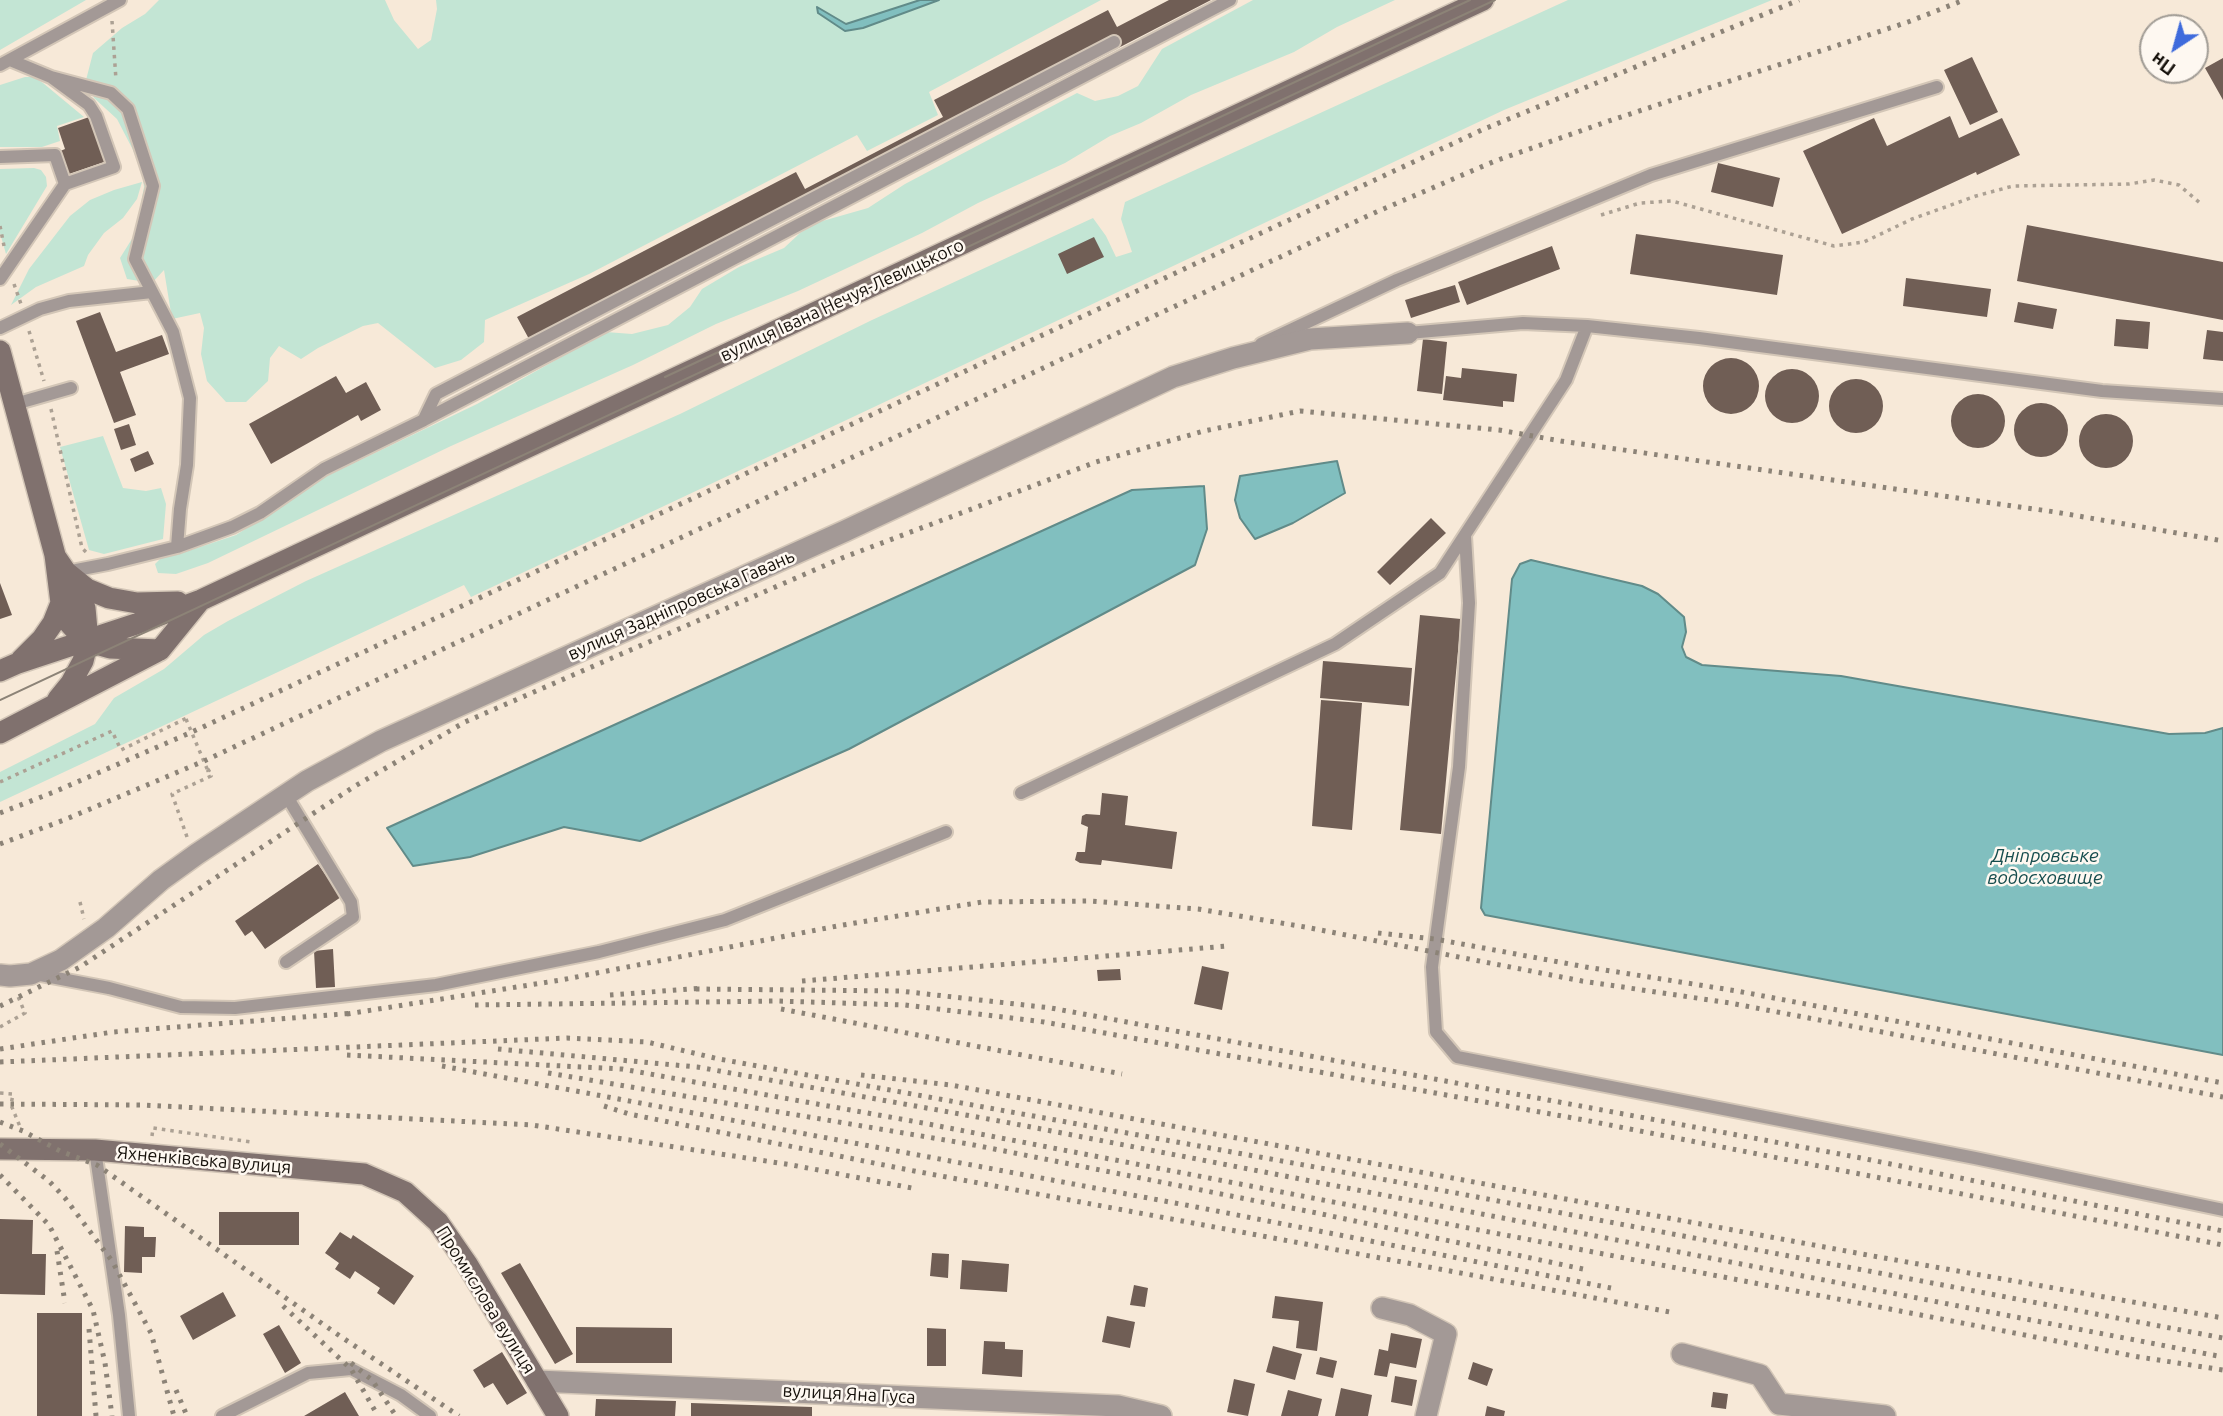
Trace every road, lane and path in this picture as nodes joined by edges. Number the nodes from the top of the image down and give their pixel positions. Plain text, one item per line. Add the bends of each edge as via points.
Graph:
1 (1230, 0) edge
2 (1483, 0) edge
3 (116, 2) edge
4 (1114, 43) dead end
5 (5, 62) edge
6 (51, 77) junction
7 (1937, 87) dead end
8 (114, 96) junction
9 (0, 157) edge
10 (65, 184) junction
11 (2200, 203) dead end
12 (1601, 215) dead end
13 (0, 279) edge
14 (152, 292) junction
15 (1587, 326) junction
16 (0, 328) edge
17 (1408, 333) joint
18 (0, 351) edge
19 (1233, 358) junction
20 (71, 388) dead end
21 (2223, 399) edge
22 (15, 404) junction
23 (424, 420) junction
24 (1465, 536) junction
25 (177, 547) junction
26 (60, 563) junction
27 (201, 600) junction
28 (61, 603) junction
29 (88, 641) junction
30 (160, 650) junction
31 (9, 667) edge
32 (52, 706) junction
33 (0, 733) edge
34 (0, 782) edge
35 (1021, 793) dead end
36 (285, 795) junction
37 (179, 816) dead end
38 (946, 831) dead end
39 (286, 962) dead end
40 (31, 974) junction
41 (5, 976) edge
42 (0, 1027) edge
43 (0, 1093) edge
44 (4, 1149) edge
45 (95, 1150) junction
46 (405, 1192) joint
47 (2223, 1210) edge
48 (1382, 1308) dead end
49 (1682, 1354) dead end
50 (537, 1381) junction
51 (1118, 1411) edge
52 (129, 1416) edge
53 (222, 1416) edge
54 (430, 1416) edge
55 (558, 1416) edge
56 (1161, 1416) edge
57 (1426, 1416) edge
58 (1885, 1416) edge

1 - 23 lane
2 - 27 main road, вулиця Івана Нечуя-Левицького
3 - 5 lane
3 - 8 path
4 - 23 lane via 436,394
5 - 6 lane
6 - 8 lane
6 - 10 lane via 89,105 114,166
7 - 19 lane via 1651,174 1397,280
8 - 14 lane via 128,109 153,186 135,259
9 - 10 lane via 55,155
10 - 13 lane
11 - 12 path via 2179,185 2154,180 2013,186 1912,219 1864,243 1834,246 1672,201 1640,203
14 - 16 lane via 69,301
14 - 25 lane via 173,332 190,398
15 - 17 lane via 1523,323
15 - 21 lane via 2102,391
15 - 24 lane via 1566,380
17 - 19 street, вулиця Задніпровська Гавань via 1310,339
18 - 22 main road
19 - 36 street, вулиця Задніпровська Гавань via 1173,377 381,741
20 - 22 lane
22 - 26 main road
23 - 25 lane via 324,469 260,513
24 - 35 lane via 1440,573 1335,644
24 - 47 lane via 1469,603 1459,767 1432,967 1436,1032 1457,1056
25 - 26 lane via 108,564
26 - 27 main road via 87,589 109,598 166,604
26 - 28 main road
26 - 29 main road via 85,608
27 - 29 main road, вулиця Івана Нечуя-Левицького
27 - 30 main road, вулиця Івана Нечуя-Левицького
28 - 29 main road via 69,623
28 - 31 main road via 42,639
29 - 30 main road via 110,648
29 - 31 main road, вулиця Івана Нечуя-Левицького
29 - 32 main road via 71,683
30 - 32 main road, вулиця Івана Нечуя-Левицького
32 - 33 main road, вулиця Івана Нечуя-Левицького
34 - 37 path via 112,731 121,750 187,718 211,776 172,794
36 - 39 lane via 351,902 353,917
36 - 40 street, вулиця Задніпровська Гавань via 161,880 61,960
38 - 40 lane via 725,920 599,952 436,985 235,1008 181,1007
40 - 41 street, вулиця Задніпровська Гавань
41 - 42 path via 25,1013
43 - 44 path via 13,1094 11,1105 23,1131
44 - 45 main road, Яхненківська вулиця
45 - 46 main road, Яхненківська вулиця via 363,1174
45 - 52 lane
46 - 50 main road, Промислова вулиця via 438,1222
48 - 57 street via 1410,1315 1446,1334
49 - 58 street via 1760,1375 1779,1404
50 - 51 street, вулиця Яна Гуса
50 - 55 main road, Промислова вулиця
51 - 56 street, вулиця Яна Гуса
53 - 54 lane via 308,1373 351,1369

